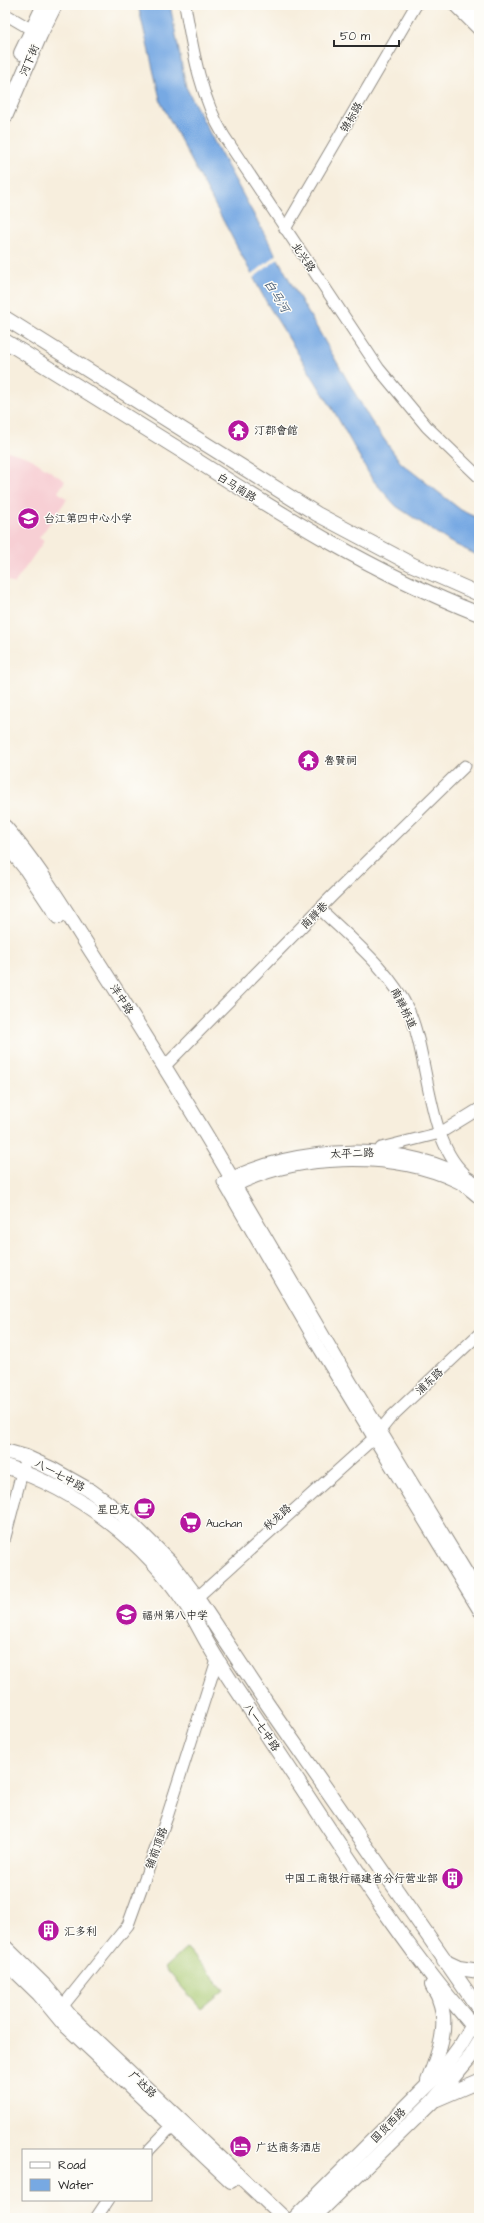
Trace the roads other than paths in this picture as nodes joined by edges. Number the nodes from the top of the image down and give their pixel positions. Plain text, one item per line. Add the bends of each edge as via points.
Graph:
1 (44, 5) edge
2 (55, 5) edge
3 (185, 5) edge
4 (416, 5) edge
5 (456, 5) edge
6 (474, 5) edge
7 (479, 10) edge
8 (5, 14) edge
9 (479, 28) edge
10 (35, 32) junction
11 (5, 94) edge
12 (5, 117) edge
13 (285, 229) junction
14 (5, 318) edge
15 (5, 341) edge
16 (479, 477) edge
17 (479, 594) edge
18 (479, 614) edge
19 (465, 766) dead end
20 (5, 827) edge
21 (5, 843) edge
22 (320, 909) junction
23 (165, 1066) junction
24 (479, 1110) edge
25 (440, 1133) junction
26 (368, 1151) junction
27 (475, 1181) edge
28 (229, 1184) junction
29 (479, 1198) edge
30 (479, 1334) edge
31 (375, 1433) junction
32 (5, 1451) edge
33 (26, 1457) junction
34 (5, 1466) edge
35 (21, 1471) junction
36 (5, 1537) edge
37 (479, 1592) edge
38 (190, 1599) junction
39 (479, 1611) edge
40 (217, 1660) junction
41 (5, 1947) edge
42 (5, 1961) edge
43 (444, 1961) junction
44 (479, 1971) edge
45 (430, 1975) junction
46 (479, 2009) edge
47 (59, 2011) junction
48 (477, 2024) edge
49 (479, 2043) edge
50 (479, 2081) edge
51 (426, 2087) junction
52 (433, 2101) junction
53 (172, 2126) junction
54 (150, 2149) edge
55 (107, 2201) edge
56 (96, 2218) edge
57 (271, 2218) edge
58 (284, 2218) edge
59 (295, 2218) edge
60 (313, 2218) edge

1 - 10 main road, 河下街
2 - 10 main road, 河下街
3 - 13 street, 北兴路 via 199,76 211,113
4 - 13 street, 锦标路
5 - 9 main road
6 - 7 main road
8 - 10 street
10 - 11 main road, 河下街
10 - 12 main road, 河下街
13 - 16 street, 北兴路 via 379,369 426,427
14 - 17 main road via 317,514 406,561
15 - 18 main road, 白马南路 via 337,547 387,574
19 - 22 street, 南禅巷
20 - 23 main road, 洋中路 via 39,871
21 - 28 main road, 洋中路 via 26,869
22 - 23 street, 南禅巷
22 - 25 street, 南禅桥道 via 376,964 403,1000 417,1034
23 - 28 main road, 洋中路
24 - 25 street
25 - 26 street
25 - 27 street, 南禅桥道 via 458,1168
26 - 27 street, 太平二路 via 425,1160
26 - 28 street, 太平二路 via 282,1159 260,1165
28 - 29 street, 太平二路 via 280,1169 330,1162 364,1161 421,1170 458,1182
28 - 31 street via 350,1380
30 - 31 street, 浦东路
31 - 37 street
31 - 38 street, 秋龙路
31 - 39 street
32 - 33 main road, 八一七中路
33 - 35 street
33 - 38 main road, 八一七中路 via 73,1480 121,1513 159,1549
34 - 35 main road, 八一七中路
35 - 36 street
35 - 38 main road, 八一七中路 via 69,1494 100,1514
38 - 40 main road, 八一七中路
38 - 43 main road, 八一七中路 via 224,1641
40 - 45 main road, 八一七中路 via 395,1928
40 - 47 street, 铺前顶路 via 167,1816 128,1925
41 - 47 main road, 广达路 via 46,1987
42 - 47 main road, 广达路
43 - 44 main road via 459,1968
43 - 46 main road, 八一七中路
45 - 48 main road, 八一七中路
45 - 51 main road via 444,2015 444,2031 440,2050
47 - 53 main road, 广达路
47 - 58 main road, 广达路
48 - 51 main road, 国货西路 via 442,2071
49 - 52 main road, 国货西路
50 - 52 main road
51 - 59 main road, 国货西路
52 - 60 main road, 国货西路
53 - 54 street
53 - 57 main road, 广达路
55 - 56 street

